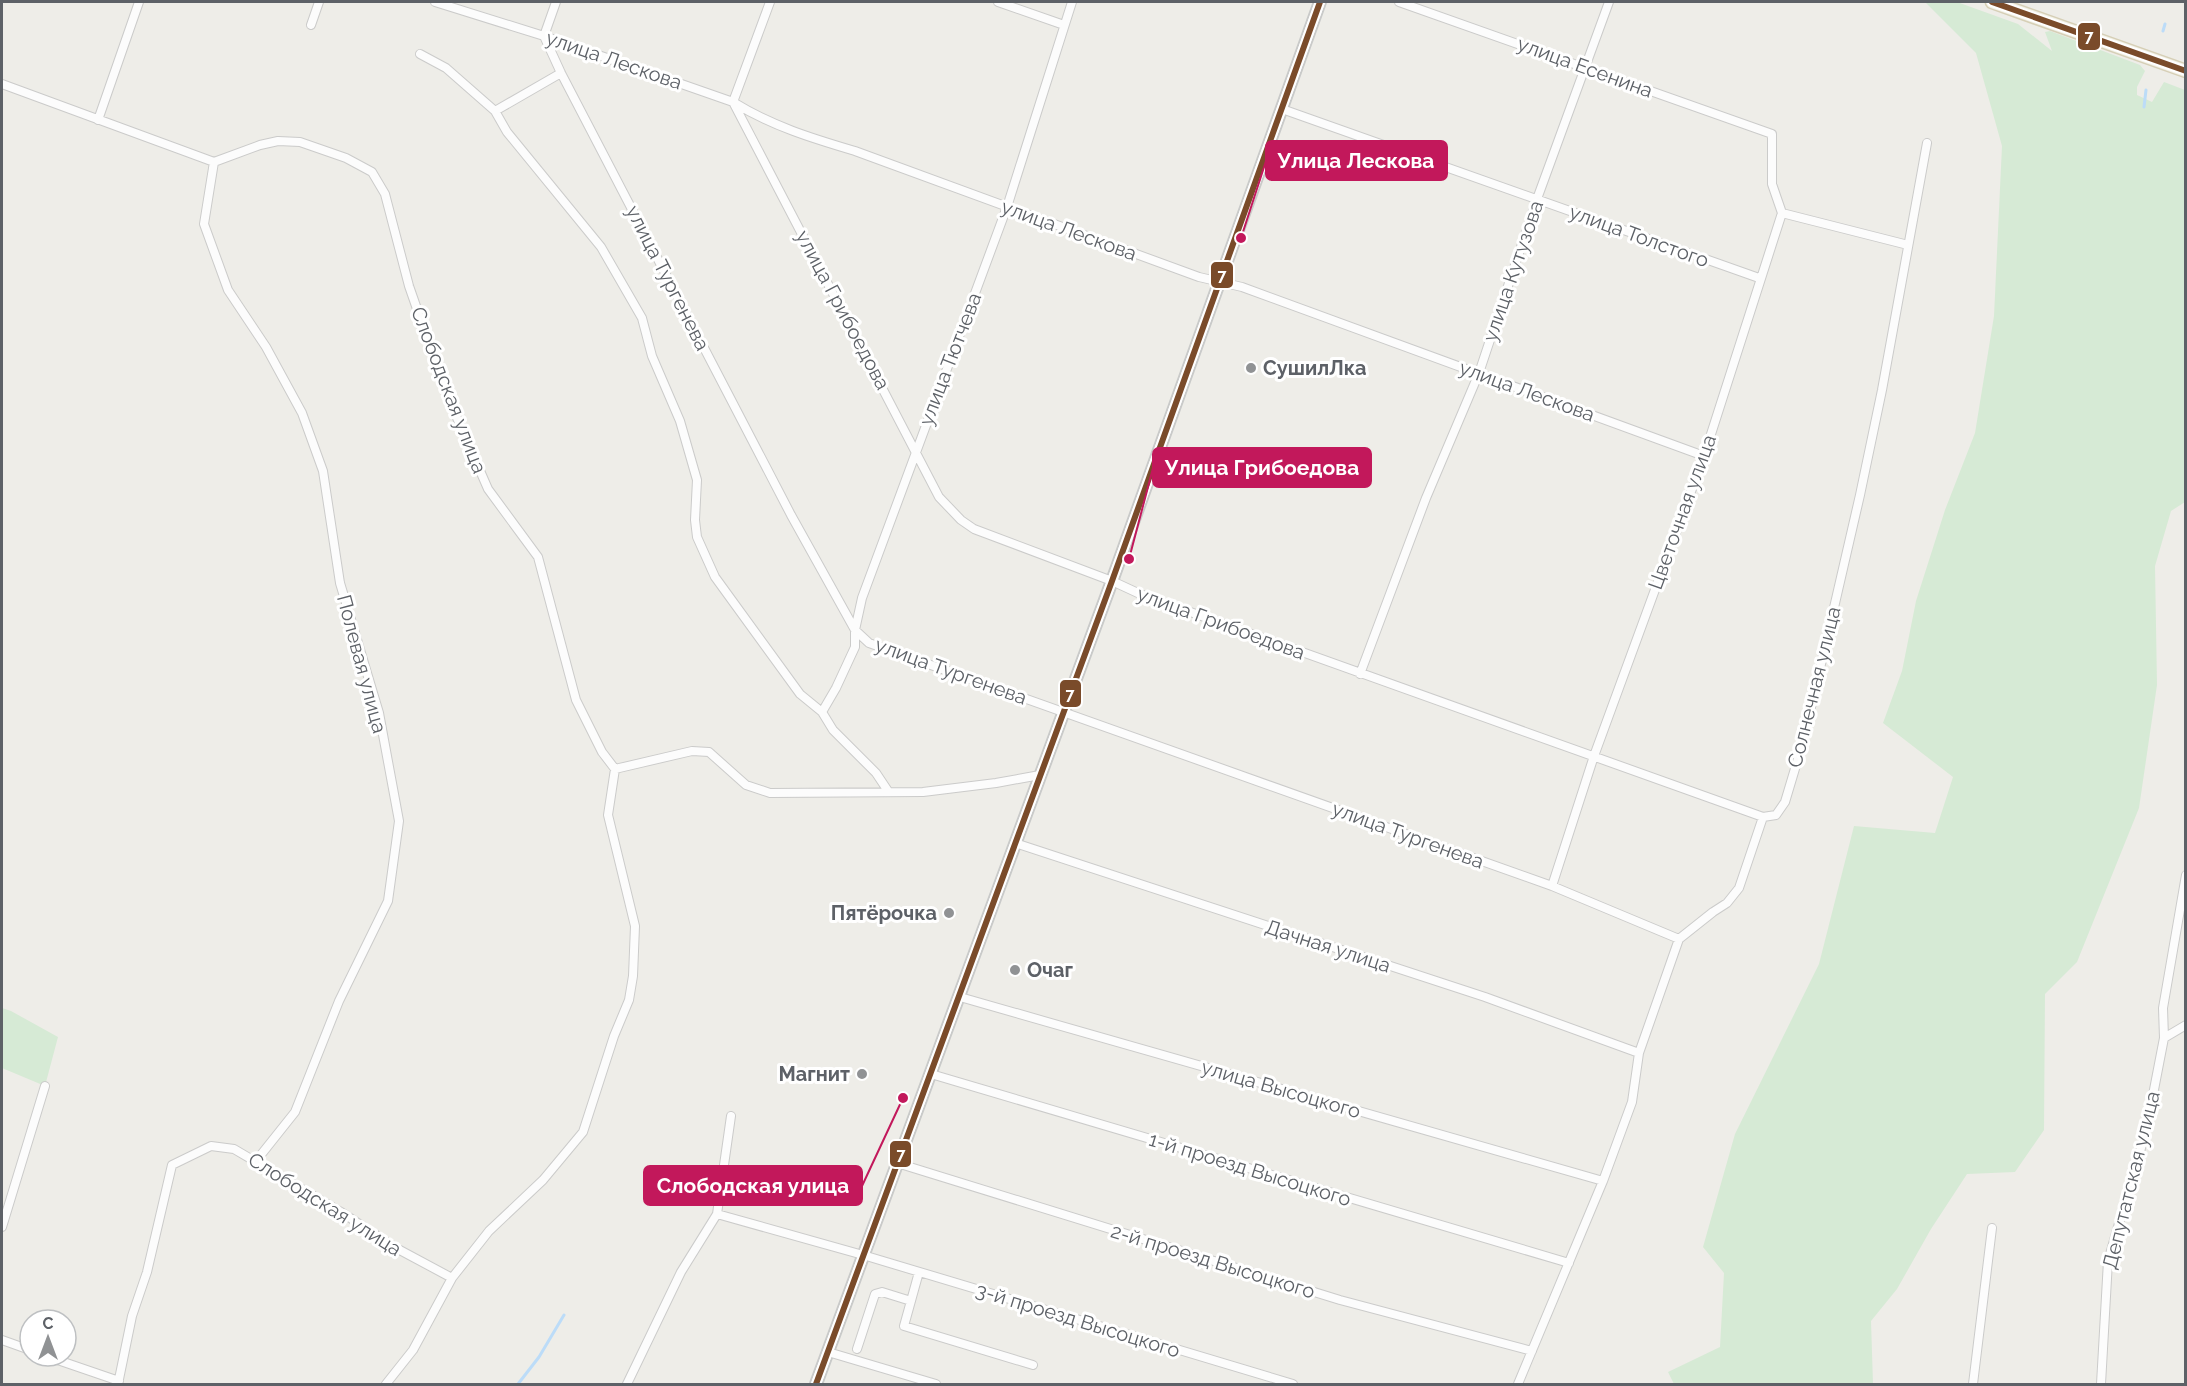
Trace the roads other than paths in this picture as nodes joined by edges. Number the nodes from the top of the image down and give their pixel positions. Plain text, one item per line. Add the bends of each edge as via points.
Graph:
1 (138, 2) edge
2 (319, 2) edge
3 (435, 2) edge
4 (556, 2) edge
5 (770, 2) edge
6 (998, 2) edge
7 (1072, 2) edge
8 (1320, 2) edge
9 (1399, 2) edge
10 (1609, 2) edge
11 (1992, 2) edge
12 (311, 25) dead end
13 (1064, 26) junction
14 (544, 36) junction
15 (420, 54) dead end
16 (1586, 68) junction
17 (2186, 71) edge
18 (561, 73) junction
19 (2, 84) edge
20 (733, 102) junction
21 (1282, 109) junction
22 (495, 111) junction
23 (98, 120) junction
24 (1927, 143) dead end
25 (214, 162) junction
26 (1537, 200) junction
27 (1007, 207) junction
28 (1782, 213) junction
29 (1908, 245) junction
30 (1759, 279) junction
31 (1219, 283) junction
32 (1479, 373) junction
33 (916, 450) junction
34 (1704, 456) junction
35 (1112, 581) junction
36 (855, 630) junction
37 (1360, 674) junction
38 (822, 712) junction
39 (1064, 712) junction
40 (1594, 756) junction
41 (615, 769) junction
42 (1040, 775) junction
43 (888, 791) junction
44 (1763, 817) junction
45 (1015, 843) junction
46 (2186, 875) edge
47 (1552, 886) junction
48 (1679, 939) junction
49 (960, 997) junction
50 (2186, 1024) edge
51 (2164, 1038) junction
52 (1639, 1053) junction
53 (931, 1074) junction
54 (45, 1086) dead end
55 (731, 1116) dead end
56 (256, 1161) junction
57 (897, 1163) junction
58 (1603, 1181) junction
59 (717, 1214) junction
60 (2, 1227) edge
61 (1992, 1228) dead end
62 (863, 1255) junction
63 (1569, 1263) junction
64 (919, 1272) junction
65 (452, 1278) junction
66 (911, 1301) junction
67 (2, 1341) edge
68 (18, 1346) edge
69 (857, 1349) dead end
70 (1532, 1351) junction
71 (828, 1352) junction
72 (1033, 1365) dead end
73 (78, 1368) edge
74 (118, 1383) edge
75 (386, 1384) edge
76 (627, 1384) edge
77 (816, 1384) edge
78 (936, 1384) edge
79 (1293, 1384) edge
80 (1518, 1384) edge
81 (1973, 1384) edge
82 (2101, 1384) edge

1 - 23 street
2 - 12 street
3 - 14 street, улица Лескова
4 - 14 street
5 - 20 street
6 - 13 street
7 - 13 street, улица Тютчева
8 - 21 street
9 - 16 street, улица Есенина
10 - 16 street, улица Кутузова
11 - 17 main road
13 - 27 street, улица Тютчева
14 - 18 street, улица Тургенева
14 - 20 street, улица Лескова
15 - 22 street via 447,68
16 - 26 street, улица Кутузова
16 - 28 street, улица Есенина via 1772,134 1772,184
18 - 22 street
18 - 36 street, улица Тургенева
19 - 23 street
20 - 27 street, улица Лескова via 760,118 808,137
20 - 33 street, улица Грибоедова
21 - 26 street, улица Толстого
21 - 31 street
22 - 38 street via 507,132 601,247 642,318 697,480 695,520 701,547 715,577 800,694
23 - 25 street
24 - 29 street, Солнечная улица
25 - 41 street, Слободская улица via 260,145 300,142 372,172 385,194 409,286 447,395 489,489 538,557 576,700
25 - 56 street, Полевая улица via 204,224 228,290 266,347 302,413 323,471 340,583 379,713 399,821 388,901 339,1001 296,1112
26 - 30 street, улица Толстого
26 - 32 street, улица Кутузова
27 - 31 street, улица Лескова
27 - 33 street, улица Тютчева
28 - 29 street
28 - 30 street, Цветочная улица
29 - 44 street, Солнечная улица via 1880,402 1803,742 1785,802 1776,815
30 - 34 street, Цветочная улица
31 - 32 street, улица Лескова via 1242,287
31 - 35 street
32 - 34 street, улица Лескова
32 - 37 street, улица Кутузова via 1426,498
33 - 35 street, улица Грибоедова via 939,497 974,529
33 - 36 street, улица Тютчева via 862,598
34 - 40 street, Цветочная улица
35 - 37 street, улица Грибоедова
35 - 39 street
36 - 38 street, улица Тютчева via 855,647
36 - 39 street, улица Тургенева via 869,643
37 - 40 street, улица Грибоедова
38 - 43 street via 833,730 876,773
39 - 42 street
39 - 47 street, улица Тургенева
40 - 44 street, улица Грибоедова
40 - 47 street, Цветочная улица
41 - 43 street via 692,751 709,752 746,785 770,792
41 - 65 street via 608,815 635,926 629,1000 583,1132 543,1180 489,1231
42 - 43 street via 923,792
42 - 45 street
44 - 48 street via 1739,888 1727,903
45 - 49 street
45 - 52 street, Дачная улица via 1485,997
46 - 51 street, Депутатская улица via 2163,1008
47 - 48 street, улица Тургенева
48 - 52 street
49 - 53 street
49 - 58 street, улица Высоцкого
50 - 51 street
51 - 82 street, Депутатская улица via 2146,1131 2108,1261
52 - 58 street via 1632,1102
53 - 57 street
53 - 63 street, 1-й проезд Высоцкого
54 - 60 street
55 - 59 street
56 - 65 street, Слободская улица
56 - 74 street, Слободская улица via 234,1149 211,1146 172,1165
57 - 62 street
57 - 70 street, 2-й проезд Высоцкого via 1340,1300
58 - 63 street
59 - 62 street, 3-й проезд Высоцкого
59 - 76 street via 681,1272
61 - 81 street
62 - 64 street, 3-й проезд Высоцкого
62 - 71 street
63 - 70 street
64 - 66 street
64 - 79 street, 3-й проезд Высоцкого
65 - 75 street via 413,1350
66 - 69 street via 882,1292 876,1294
66 - 72 street via 904,1326
67 - 68 street
70 - 80 street
71 - 77 street
71 - 78 street
73 - 74 street

